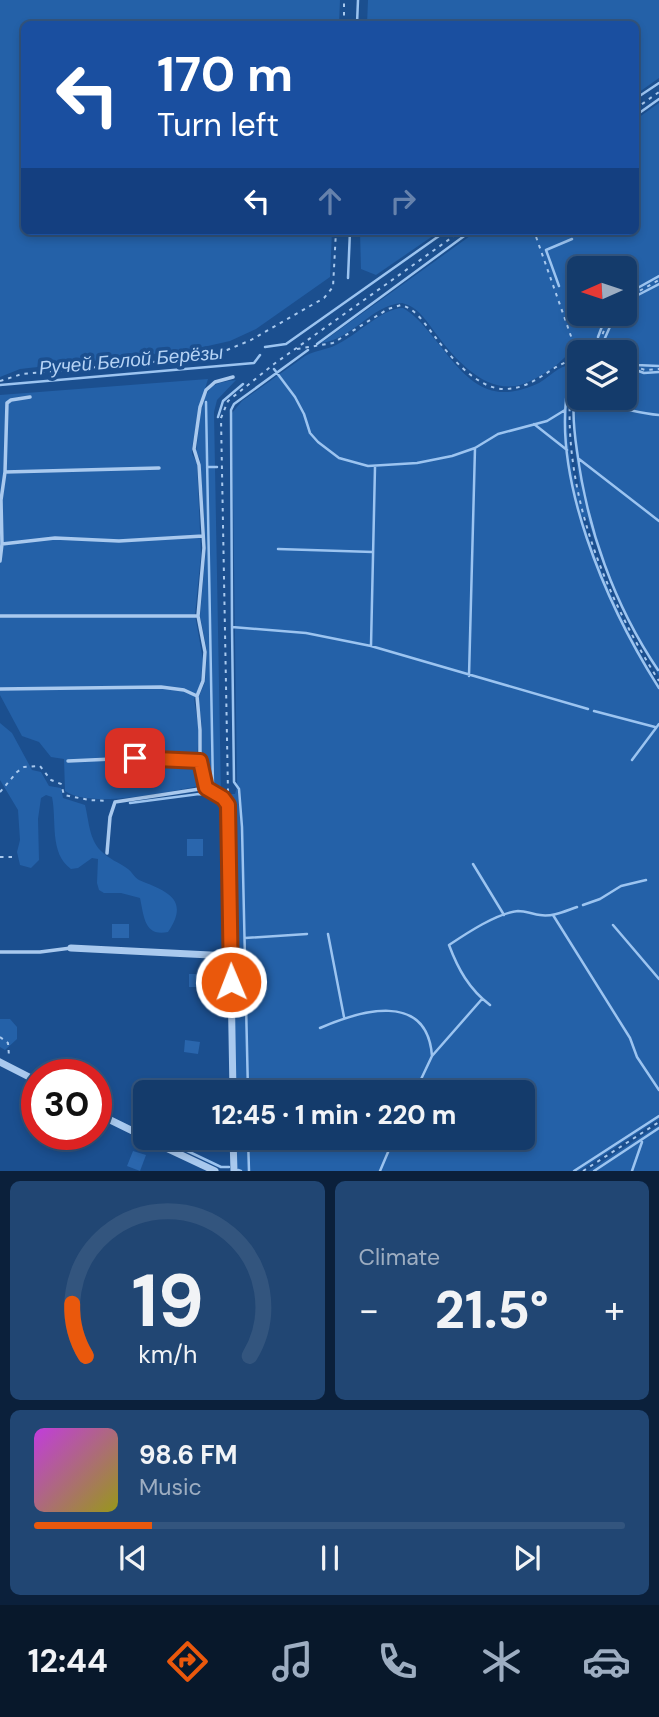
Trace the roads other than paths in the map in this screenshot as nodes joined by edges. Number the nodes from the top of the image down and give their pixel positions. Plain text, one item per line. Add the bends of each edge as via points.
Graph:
1 (233, 377) dead end
2 (30, 397) dead end
3 (159, 468) dead end
4 (5, 472) junction
5 (203, 536) junction
6 (2, 544) junction
7 (0, 561) edge
8 (0, 616) edge
9 (198, 616) junction
10 (0, 689) edge
11 (197, 696) junction
12 (68, 761) dead end
13 (200, 761) junction
14 (206, 788) junction
15 (107, 853) dead end
16 (71, 948) joint
17 (0, 952) edge
18 (230, 956) junction
19 (0, 1062) edge
20 (21, 1073) edge
21 (233, 1080) edge
22 (112, 1121) edge
23 (133, 1131) edge
24 (172, 1150) edge
25 (233, 1150) edge
26 (215, 1171) edge
27 (234, 1171) edge

1 - 5 lane via 209,386 200,411 194,453
2 - 4 lane via 6,403
3 - 4 lane
4 - 6 lane
5 - 6 lane via 119,541 55,538
5 - 9 lane
6 - 7 lane
8 - 9 lane
9 - 11 lane via 205,668
10 - 11 lane via 161,687
11 - 13 lane
12 - 13 lane
13 - 14 lane
14 - 15 lane via 117,801 111,810
14 - 18 street via 228,805
16 - 17 lane
16 - 18 street
18 - 21 street
19 - 20 street
22 - 23 street
24 - 26 street
25 - 27 street

